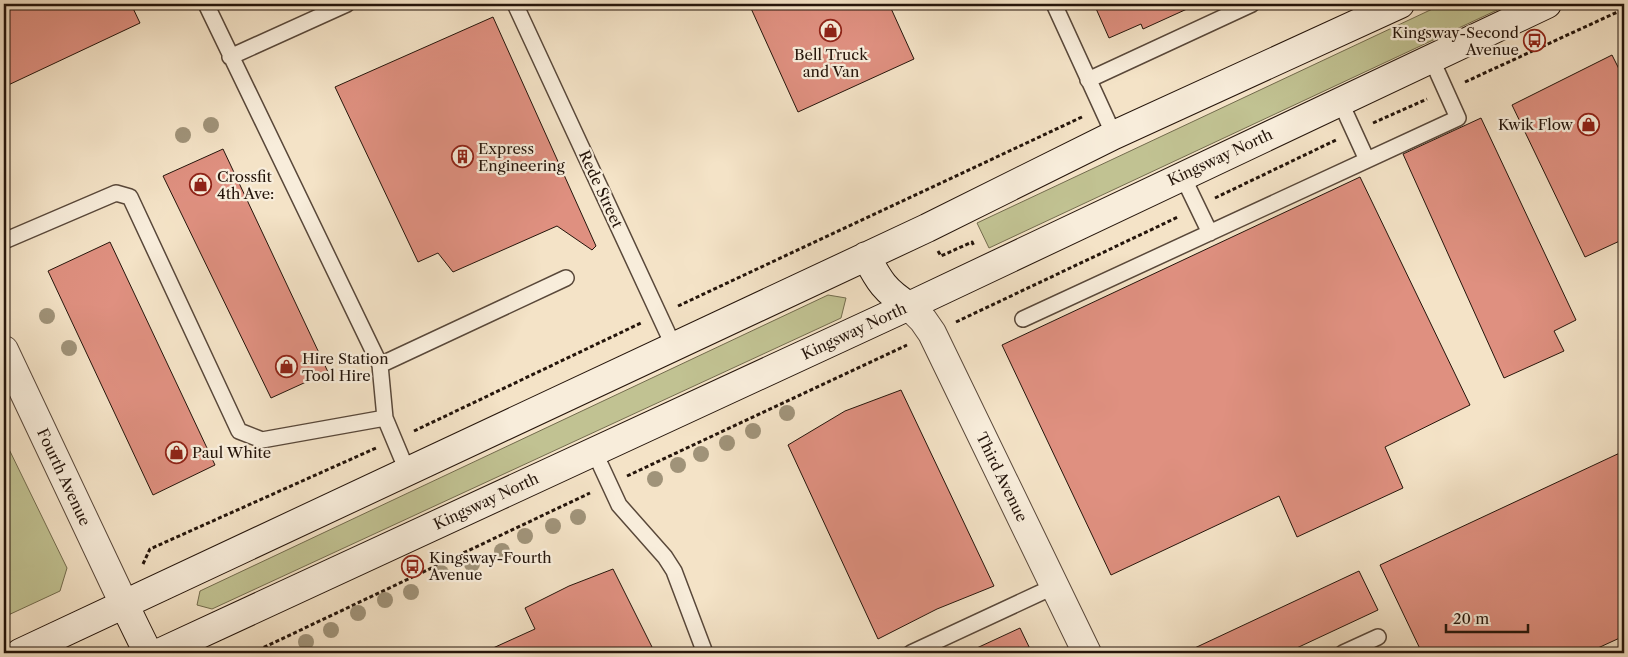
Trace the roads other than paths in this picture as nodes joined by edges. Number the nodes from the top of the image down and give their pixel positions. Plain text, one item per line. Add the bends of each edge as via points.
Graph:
1 (206, 4) edge
2 (347, 4) edge
3 (515, 4) edge
4 (1054, 4) edge
5 (1252, 4) edge
6 (1400, 4) edge
7 (1547, 4) edge
8 (230, 57) junction
9 (1431, 58) junction
10 (1088, 80) junction
11 (1340, 101) junction
12 (1114, 135) junction
13 (1366, 160) junction
14 (1182, 175) junction
15 (1210, 233) junction
16 (4, 241) edge
17 (866, 256) junction
18 (566, 278) dead end
19 (909, 306) junction
20 (1024, 319) dead end
21 (674, 347) junction
22 (4, 350) edge
23 (380, 365) junction
24 (11, 383) edge
25 (386, 418) junction
26 (594, 451) junction
27 (408, 473) junction
28 (1055, 586) junction
29 (124, 604) junction
30 (1378, 637) dead end
31 (20, 653) edge
32 (148, 653) edge
33 (159, 653) edge
34 (705, 653) edge
35 (912, 653) edge
36 (1087, 653) edge
37 (1343, 653) edge

1 - 8 lane
2 - 8 lane
3 - 21 lane, Rede Street
4 - 10 lane
5 - 10 lane
6 - 12 street
7 - 9 street, Kingsway North
8 - 23 lane
9 - 11 street, Kingsway North
9 - 13 lane via 1458,118
10 - 12 lane
11 - 13 lane
11 - 14 street, Kingsway North
12 - 17 street
13 - 15 lane
14 - 15 lane
14 - 19 street, Kingsway North
15 - 20 lane
16 - 25 lane via 116,194 130,197 239,431 262,440
17 - 19 street, Third Avenue via 880,284
17 - 21 street
18 - 23 lane
19 - 26 street, Kingsway North
19 - 28 street, Third Avenue via 932,333
21 - 27 street
22 - 24 street, Fourth Avenue
23 - 25 lane
24 - 29 street, Fourth Avenue
25 - 27 lane
26 - 33 street, Kingsway North
26 - 34 lane via 619,505 674,571
27 - 29 street
28 - 35 lane
28 - 36 street, Third Avenue
29 - 31 street
29 - 32 street, Fourth Avenue
30 - 37 lane

